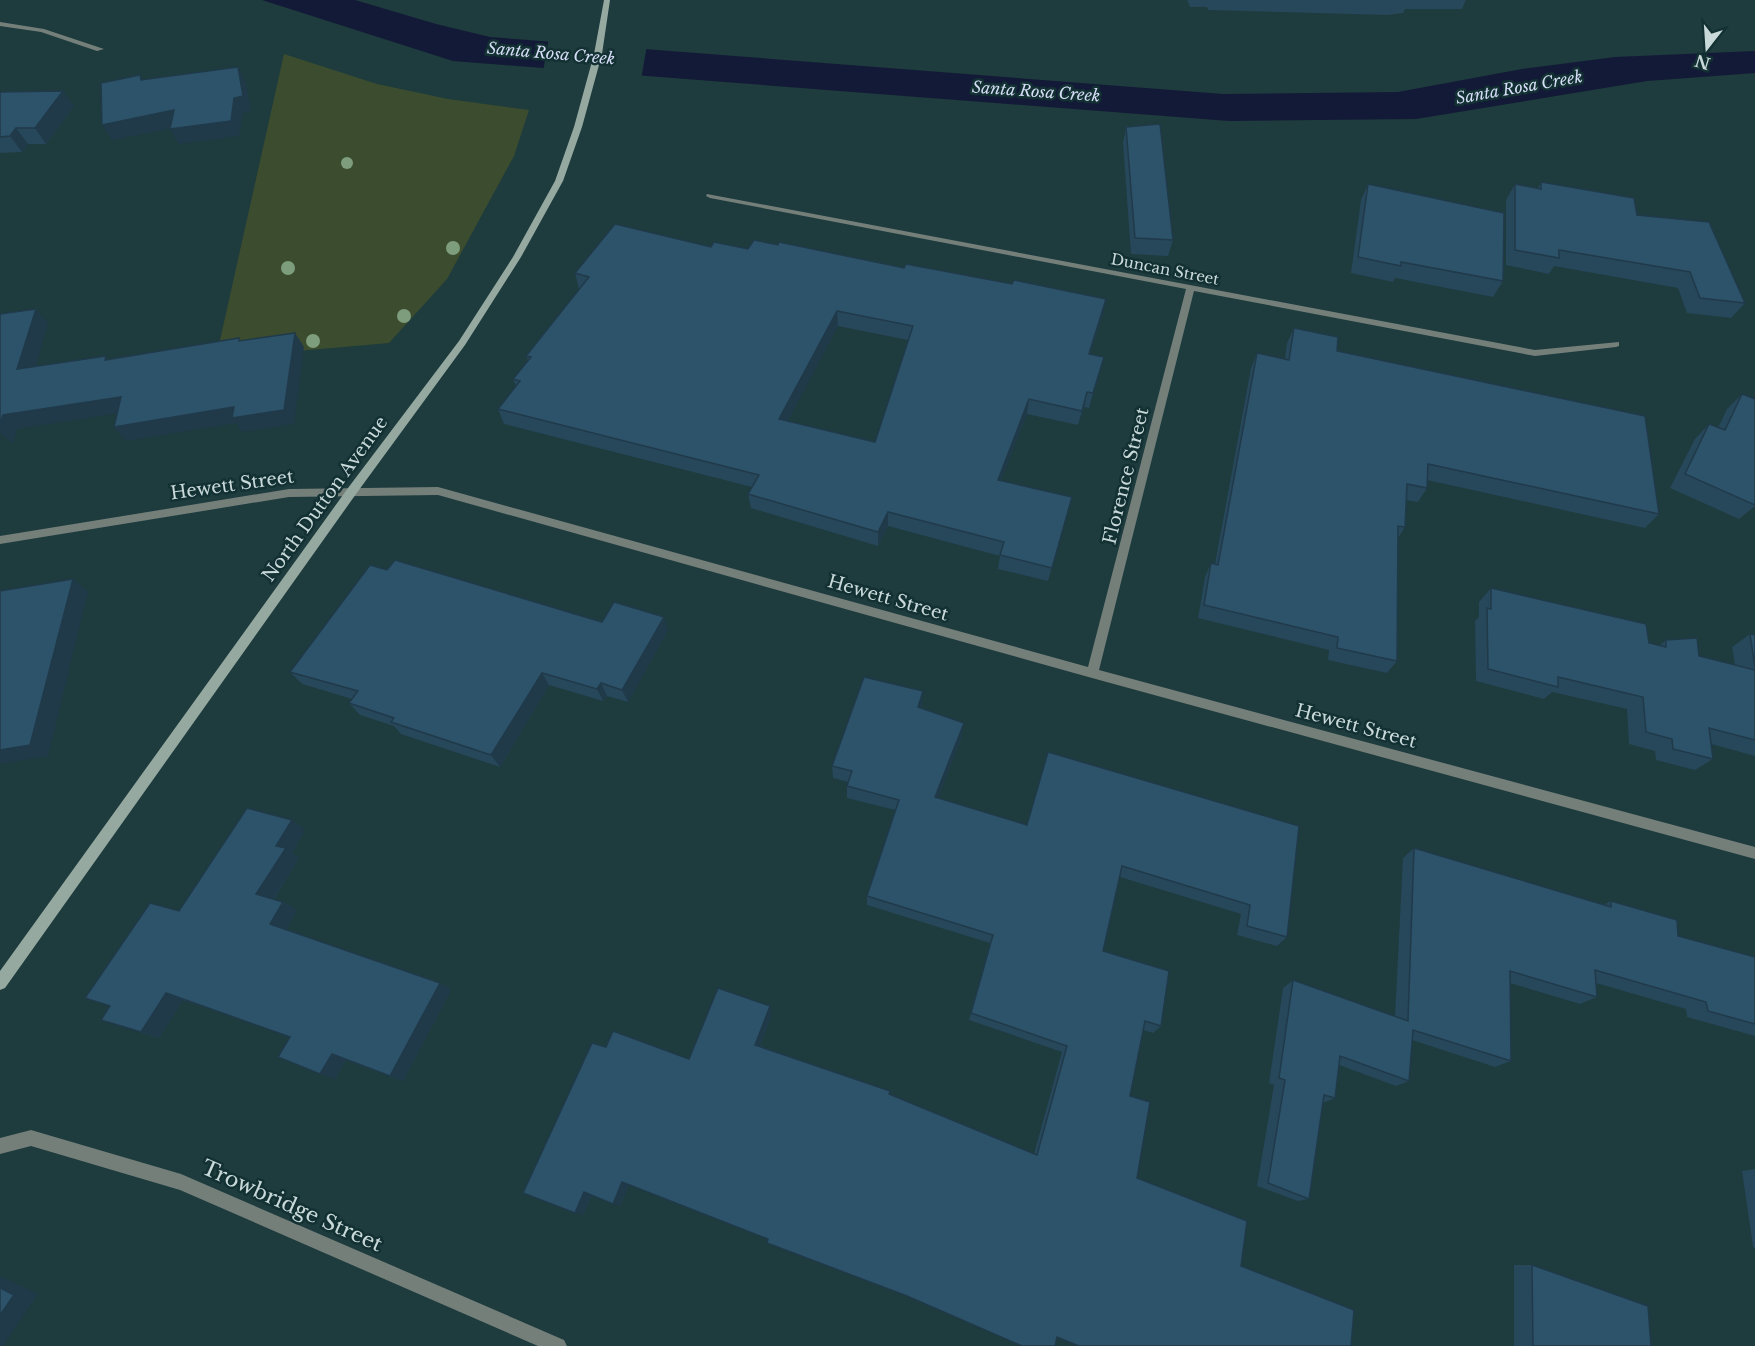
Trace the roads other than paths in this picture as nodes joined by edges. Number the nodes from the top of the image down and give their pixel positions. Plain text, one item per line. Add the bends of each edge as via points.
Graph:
1 (607, 0) edge
2 (0, 24) edge
3 (100, 49) dead end
4 (710, 196) dead end
5 (1191, 287) junction
6 (1616, 344) dead end
7 (352, 491) junction
8 (0, 540) edge
9 (1092, 674) junction
10 (1755, 853) edge
11 (0, 983) edge
12 (0, 1146) edge
13 (558, 1346) edge

1 - 7 main road, North Dutton Avenue via 598,54 559,181 517,257 462,343
2 - 3 street via 42,30
4 - 5 street, Duncan Street
5 - 6 street, Duncan Street via 1535,353
5 - 9 street, Florence Street
7 - 8 street, Hewett Street via 289,493
7 - 9 street, Hewett Street via 438,492
7 - 11 main road, North Dutton Avenue
9 - 10 street, Hewett Street
12 - 13 street, Trowbridge Street via 32,1137 181,1182

